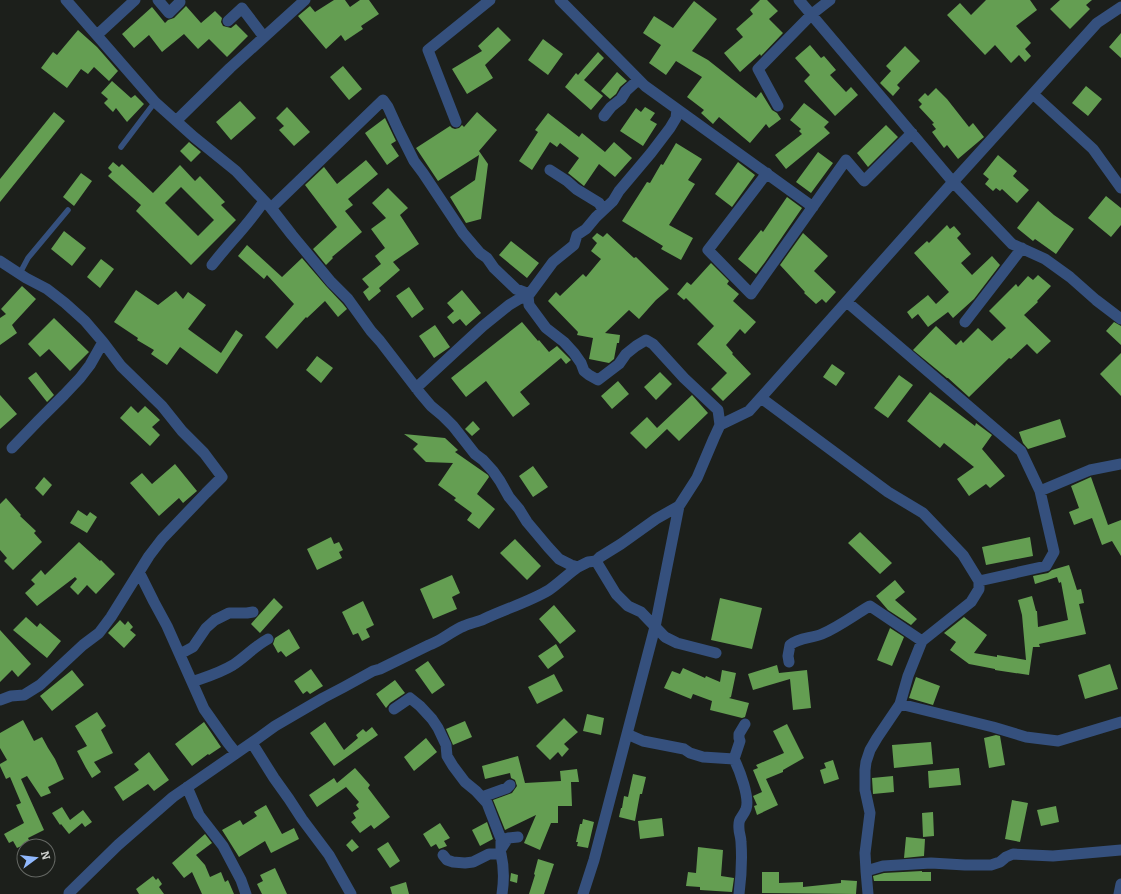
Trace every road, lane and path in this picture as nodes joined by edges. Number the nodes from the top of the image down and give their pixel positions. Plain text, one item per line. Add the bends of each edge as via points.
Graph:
1 (66, 0) edge
2 (135, 0) edge
3 (158, 0) edge
4 (305, 0) edge
5 (490, 0) edge
6 (560, 0) edge
7 (799, 0) edge
8 (830, 0) edge
9 (180, 2) dead end
10 (1121, 6) edge
11 (812, 14) junction
12 (228, 21) dead end
13 (97, 35) junction
14 (264, 37) junction
15 (638, 80) junction
16 (1033, 94) junction
17 (155, 102) junction
18 (778, 106) dead end
19 (677, 109) junction
20 (604, 116) dead end
21 (176, 120) junction
22 (456, 122) dead end
23 (912, 133) junction
24 (121, 147) dead end
25 (550, 170) dead end
26 (767, 174) junction
27 (953, 182) junction
28 (1121, 188) edge
29 (268, 204) junction
30 (813, 207) junction
31 (68, 210) dead end
32 (603, 210) junction
33 (1022, 248) junction
34 (0, 261) edge
35 (212, 265) dead end
36 (20, 273) junction
37 (528, 295) junction
38 (847, 302) junction
39 (1121, 318) edge
40 (965, 322) dead end
41 (103, 342) junction
42 (416, 388) junction
43 (761, 398) junction
44 (720, 425) junction
45 (12, 448) dead end
46 (1121, 464) edge
47 (1040, 491) junction
48 (679, 506) junction
49 (596, 561) junction
50 (578, 567) junction
51 (139, 572) junction
52 (979, 581) junction
53 (253, 612) dead end
54 (655, 627) junction
55 (268, 639) dead end
56 (922, 641) junction
57 (180, 654) junction
58 (716, 654) dead end
59 (789, 662) dead end
60 (192, 682) junction
61 (0, 700) edge
62 (900, 704) junction
63 (394, 709) dead end
64 (1121, 722) edge
65 (744, 724) dead end
66 (627, 734) junction
67 (252, 743) junction
68 (236, 753) junction
69 (734, 759) junction
70 (510, 785) dead end
71 (187, 787) junction
72 (482, 797) junction
73 (518, 837) dead end
74 (1121, 850) edge
75 (501, 851) junction
76 (443, 855) dead end
77 (866, 871) junction
78 (1121, 884) edge
79 (68, 894) edge
80 (246, 894) edge
81 (351, 894) edge
82 (502, 894) edge
83 (583, 894) edge
84 (739, 894) edge
85 (868, 894) edge
86 (1119, 894) edge

1 - 13 street
2 - 13 street
3 - 9 street via 169,12
4 - 14 street
5 - 22 street via 428,50
6 - 15 street
7 - 11 street
8 - 11 street
10 - 16 street via 1097,23
11 - 18 street via 758,69
11 - 23 street
12 - 14 street via 242,8
13 - 17 street
14 - 21 street
15 - 19 street
15 - 20 street
16 - 27 street
16 - 28 street via 1093,150
17 - 21 street
17 - 24 lane
19 - 26 street
19 - 32 street via 676,118 651,154 619,191 613,202
21 - 29 street via 236,171
23 - 27 street
23 - 30 street via 864,181 846,160
25 - 32 street via 599,203
26 - 30 street
26 - 30 street via 708,250 751,294
27 - 33 street via 1012,244
27 - 38 street
29 - 35 street via 236,235
29 - 37 street via 383,100 414,161 463,233 494,268
29 - 42 street via 348,299
31 - 36 lane via 28,258
32 - 37 street via 577,235 574,245 554,262
33 - 39 street via 1045,259
33 - 40 street
34 - 36 street
36 - 41 street via 66,303
37 - 42 street via 509,305 483,326
37 - 44 street via 528,305 546,328 564,342 589,375 598,380 619,364 626,354 646,340 653,344 718,410
38 - 43 street
38 - 47 street via 1021,451
41 - 45 street via 80,378
41 - 51 street via 121,366 162,406 222,477 162,539
42 - 50 street via 483,460 500,481 526,522 548,548 559,559
43 - 44 street via 750,412
43 - 52 street via 888,492 923,513 963,555
44 - 48 street via 697,478
46 - 47 street via 1090,470
47 - 52 street via 1054,552 1046,566
48 - 49 street
48 - 54 street
49 - 50 street
49 - 54 street via 616,594 628,606 641,612
50 - 67 street via 550,589 523,603 462,627 437,643 373,671 275,726
51 - 57 street
51 - 61 street via 99,632 40,685 24,695
52 - 56 street via 979,589 971,602
53 - 57 street via 229,614 215,620 193,647
54 - 58 street via 665,637 677,643
54 - 66 street
55 - 60 street via 233,665
56 - 59 street via 870,606 832,629 811,638 796,640 790,645
56 - 62 street
57 - 60 street
60 - 68 street via 204,709
62 - 64 street via 1026,737 1058,740
62 - 77 street via 877,738 866,762 865,790 870,813 864,853
63 - 72 street via 410,698 420,706 438,728 453,766
65 - 69 street via 739,734 740,741
66 - 69 street via 648,743 684,749 690,753
66 - 83 street
67 - 68 street
67 - 81 street via 329,855
68 - 71 street
69 - 84 street via 747,796 746,809 739,819
70 - 72 street
71 - 79 street via 172,796
71 - 80 street via 198,815 223,846
72 - 75 street via 501,839
73 - 75 street via 508,838
74 - 77 street via 1053,856 1013,854 991,865 931,863 883,866
75 - 76 street via 465,863 447,860
75 - 82 street via 504,883
77 - 85 street
78 - 86 street

